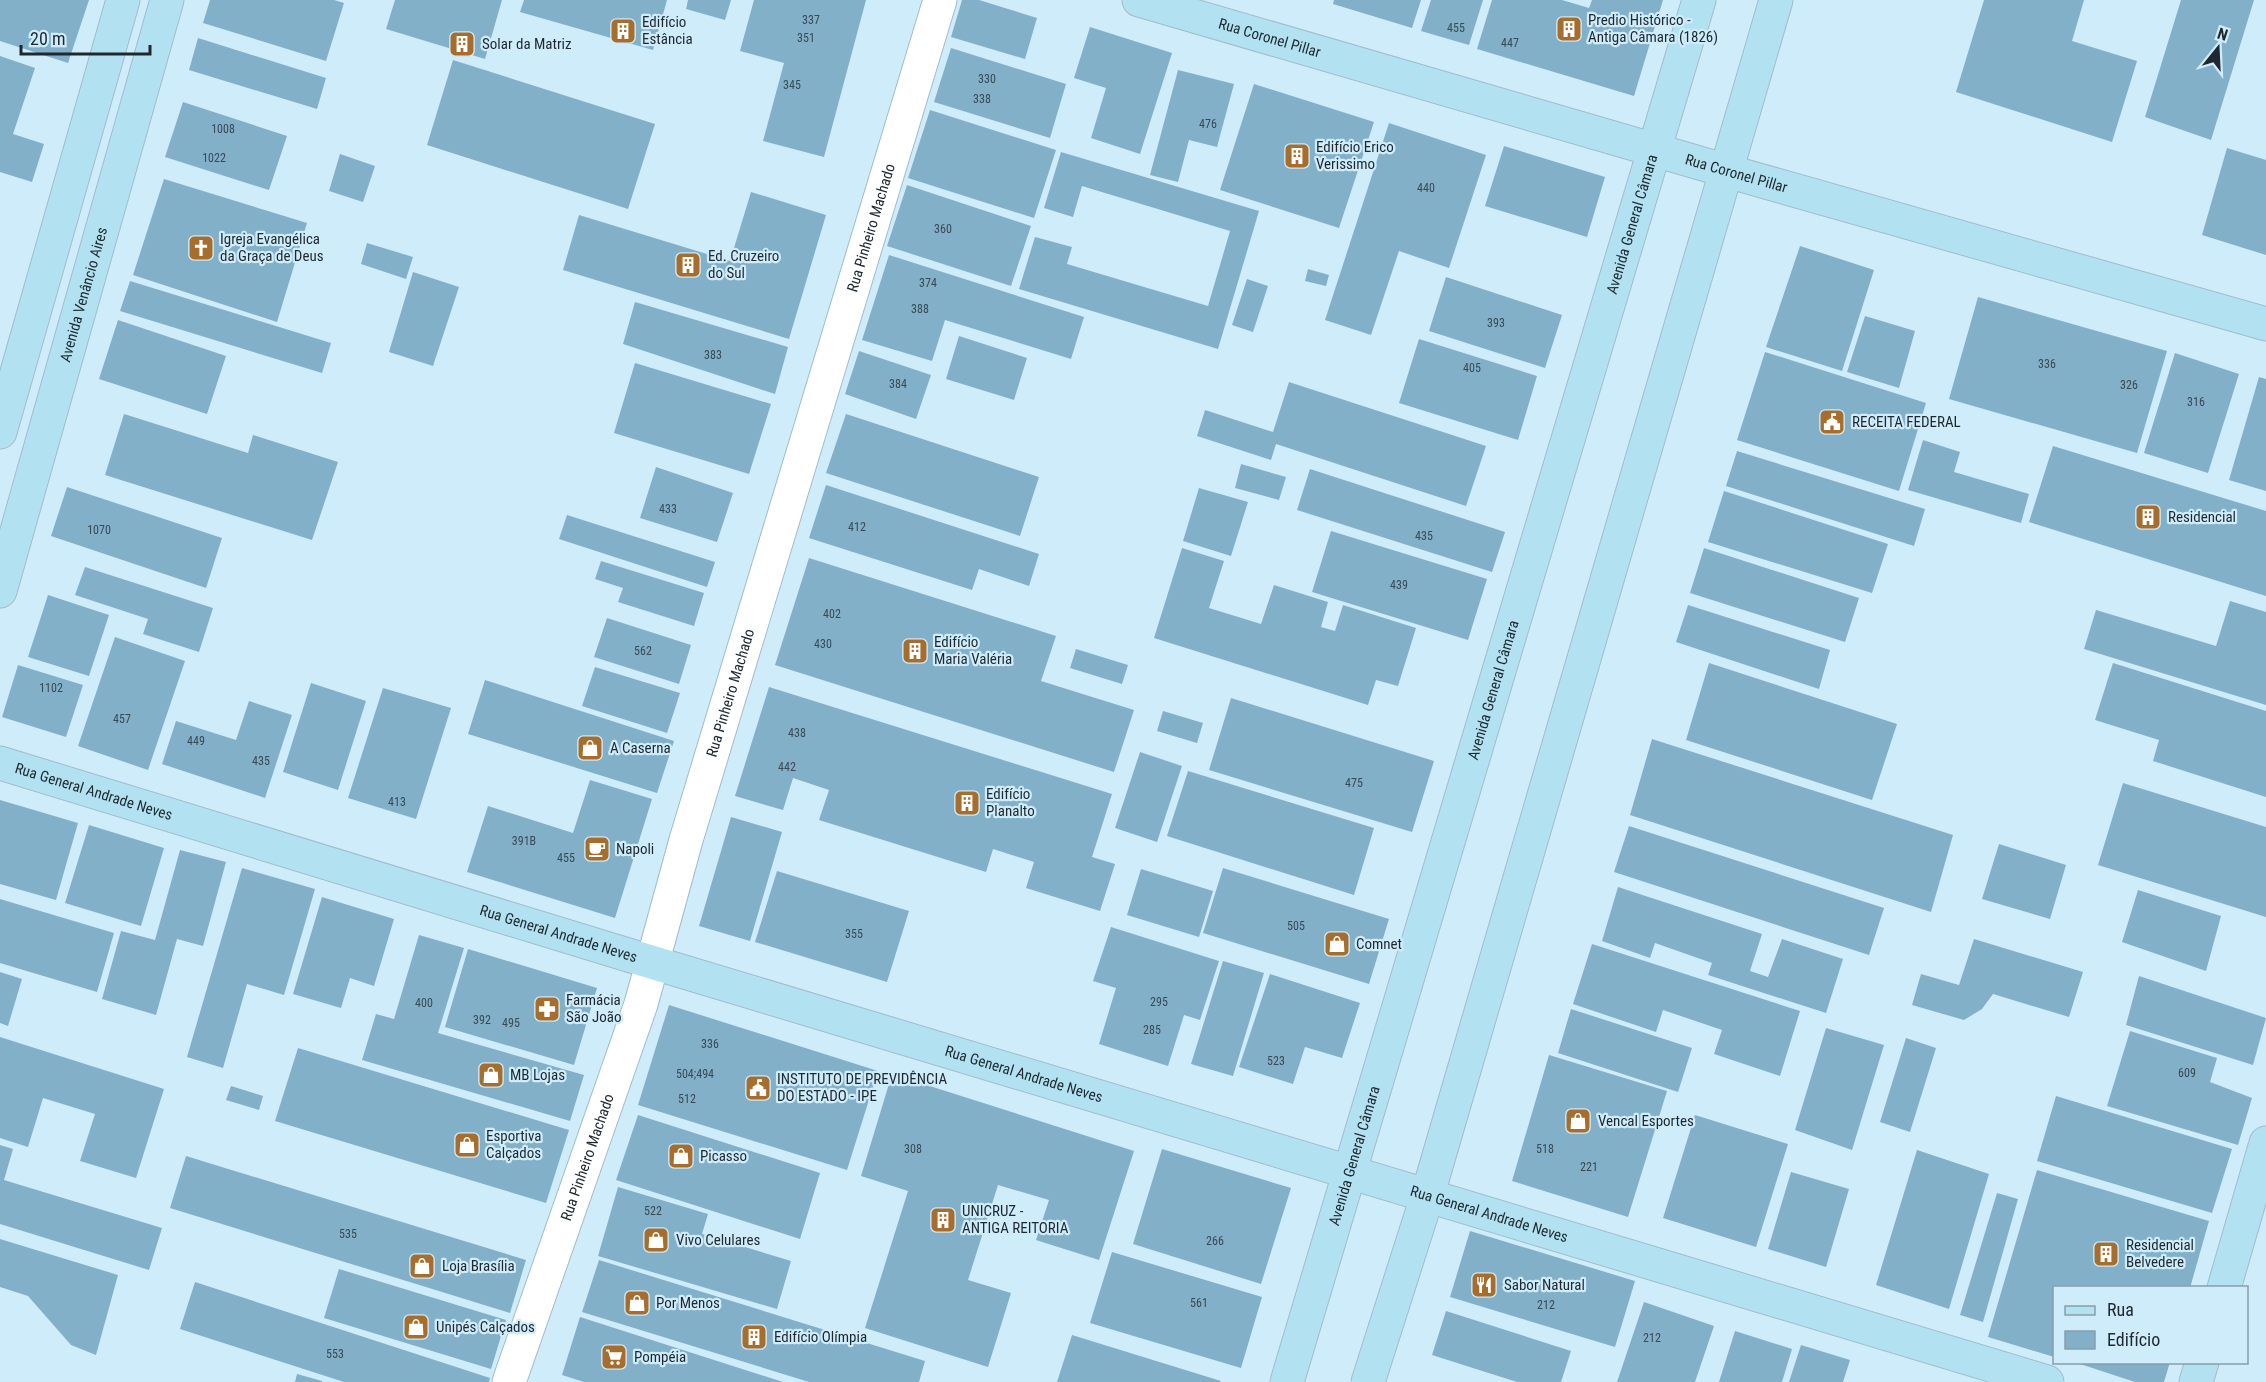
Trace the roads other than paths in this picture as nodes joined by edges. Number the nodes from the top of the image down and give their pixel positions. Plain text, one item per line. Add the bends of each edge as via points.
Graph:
1 (123, 0) edge
2 (168, 0) edge
3 (940, 0) edge
4 (1139, 0) edge
5 (1699, 0) edge
6 (1776, 0) edge
7 (1656, 150) junction
8 (1728, 171) junction
9 (2266, 324) edge
10 (0, 432) edge
11 (0, 591) edge
12 (0, 763) edge
13 (651, 962) junction
14 (2266, 1143) edge
15 (1350, 1171) junction
16 (1427, 1197) junction
17 (2224, 1286) edge
18 (2201, 1364) edge
19 (509, 1382) edge
20 (1287, 1382) edge
21 (1368, 1382) edge
22 (2047, 1382) edge
23 (2196, 1382) edge

1 - 10 main road
2 - 11 main road, Avenida Venâncio Aires
3 - 13 street, Rua Pinheiro Machado
4 - 7 main road, Rua Coronel Pillar
5 - 7 main road, Avenida General Câmara
6 - 8 main road
7 - 8 main road, Rua Coronel Pillar
7 - 15 main road, Avenida General Câmara
8 - 9 main road, Rua Coronel Pillar
8 - 16 main road
12 - 13 main road, Rua General Andrade Neves
13 - 15 main road, Rua General Andrade Neves
13 - 19 street, Rua Pinheiro Machado via 637,1015
14 - 17 main road
15 - 16 main road, Rua General Andrade Neves
15 - 20 main road, Avenida General Câmara
16 - 21 main road
16 - 22 main road, Rua General Andrade Neves
18 - 23 main road

